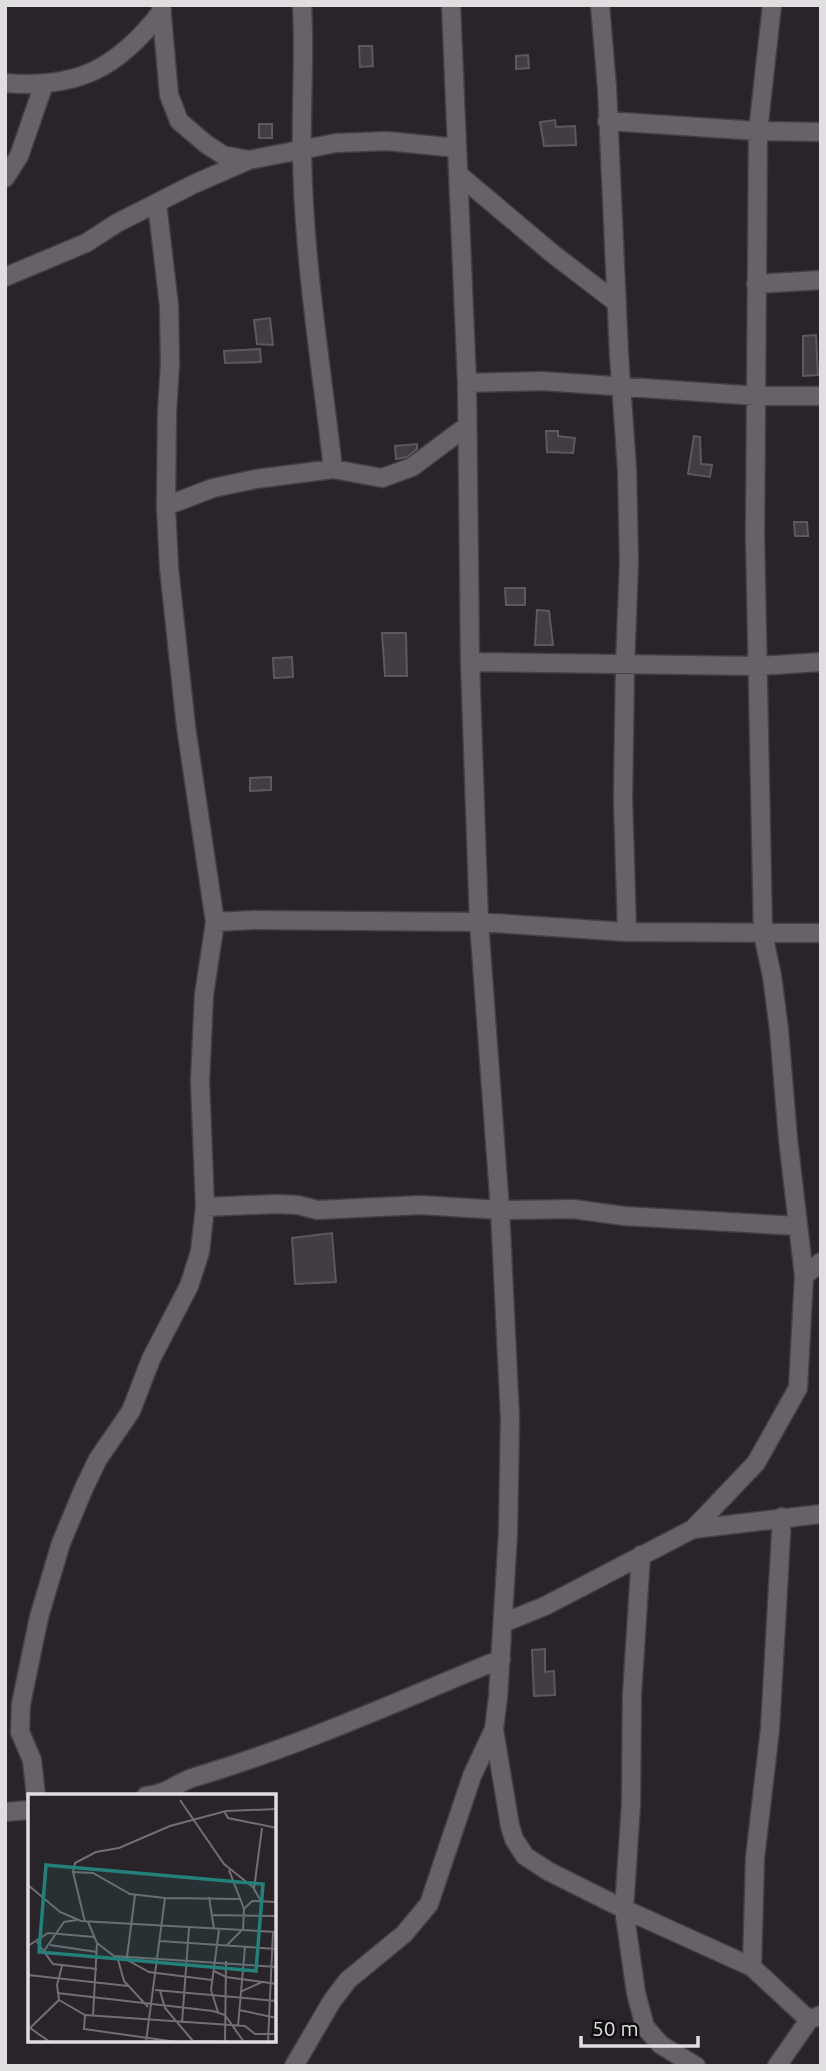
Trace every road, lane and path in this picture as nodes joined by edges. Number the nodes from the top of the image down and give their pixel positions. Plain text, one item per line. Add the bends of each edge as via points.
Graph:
1 (302, 5) edge
2 (451, 5) edge
3 (600, 5) edge
4 (772, 5) edge
5 (161, 8) edge
6 (5, 83) edge
7 (44, 84) junction
8 (607, 121) junction
9 (758, 131) junction
10 (821, 132) edge
11 (457, 148) junction
12 (302, 150) junction
13 (248, 160) junction
14 (458, 174) junction
15 (5, 178) edge
16 (157, 203) junction
17 (5, 277) edge
18 (821, 280) edge
19 (756, 284) junction
20 (617, 303) junction
21 (467, 383) junction
22 (622, 388) junction
23 (758, 396) junction
24 (821, 396) edge
25 (467, 426) junction
26 (333, 469) junction
27 (166, 506) junction
28 (821, 662) edge
29 (471, 663) junction
30 (625, 666) junction
31 (757, 666) junction
32 (215, 922) junction
33 (479, 922) junction
34 (626, 932) junction
35 (821, 933) edge
36 (763, 934) junction
37 (205, 1208) junction
38 (500, 1210) junction
39 (798, 1226) junction
40 (821, 1262) edge
41 (804, 1276) junction
42 (821, 1322) edge
43 (802, 1328) junction
44 (821, 1514) edge
45 (782, 1517) junction
46 (693, 1529) junction
47 (641, 1555) junction
48 (503, 1623) junction
49 (500, 1660) junction
50 (494, 1730) junction
51 (36, 1794) edge
52 (162, 1794) edge
53 (28, 1810) edge
54 (5, 1812) edge
55 (624, 1909) junction
56 (752, 1966) junction
57 (815, 2017) edge
58 (294, 2066) edge
59 (696, 2066) edge
60 (777, 2066) edge

1 - 12 street
2 - 11 street
3 - 8 street
4 - 9 street
5 - 7 street via 141,38 120,57 93,72
5 - 13 street via 169,94 179,121 223,155
6 - 7 street
7 - 15 street via 19,156
8 - 9 street
8 - 20 street
9 - 10 street
9 - 19 street
11 - 12 street via 387,141
11 - 14 street
12 - 13 street
12 - 26 street via 311,286
13 - 16 street
14 - 20 street
14 - 21 street
16 - 17 street via 86,243
16 - 27 street via 169,306
18 - 19 street
19 - 23 street
20 - 22 street
21 - 22 street via 542,381
21 - 25 street
22 - 23 street
22 - 30 street via 629,562
23 - 24 street
23 - 31 street
25 - 26 street via 412,467 382,478
25 - 29 street
26 - 27 street via 213,488
27 - 32 street via 186,727
28 - 31 street
29 - 30 street
29 - 33 street
30 - 31 street
30 - 34 street
31 - 36 street
32 - 33 street
32 - 37 street via 204,995 200,1081
33 - 34 street
33 - 38 street
34 - 36 street
35 - 36 street
36 - 39 street via 779,1030
37 - 38 street via 276,1204 317,1210 421,1205
37 - 51 street via 200,1252 189,1286 131,1411 84,1488 61,1543 39,1617 21,1704 20,1732 32,1760
38 - 39 street via 573,1209
38 - 48 street via 510,1418
39 - 41 street
40 - 41 street
41 - 43 street
42 - 43 street
43 - 46 street via 797,1388 787,1409 756,1462
44 - 45 street
45 - 46 street
45 - 56 street via 770,1729 755,1858
46 - 47 street
47 - 48 street
47 - 55 street
48 - 49 street
49 - 50 street
49 - 52 street via 288,1746 185,1780
50 - 55 street via 510,1825 525,1856
50 - 58 street via 472,1776 429,1904 404,1934 348,1980
53 - 54 street
55 - 56 street
55 - 59 street via 645,2027 662,2045
56 - 57 street
57 - 60 street

